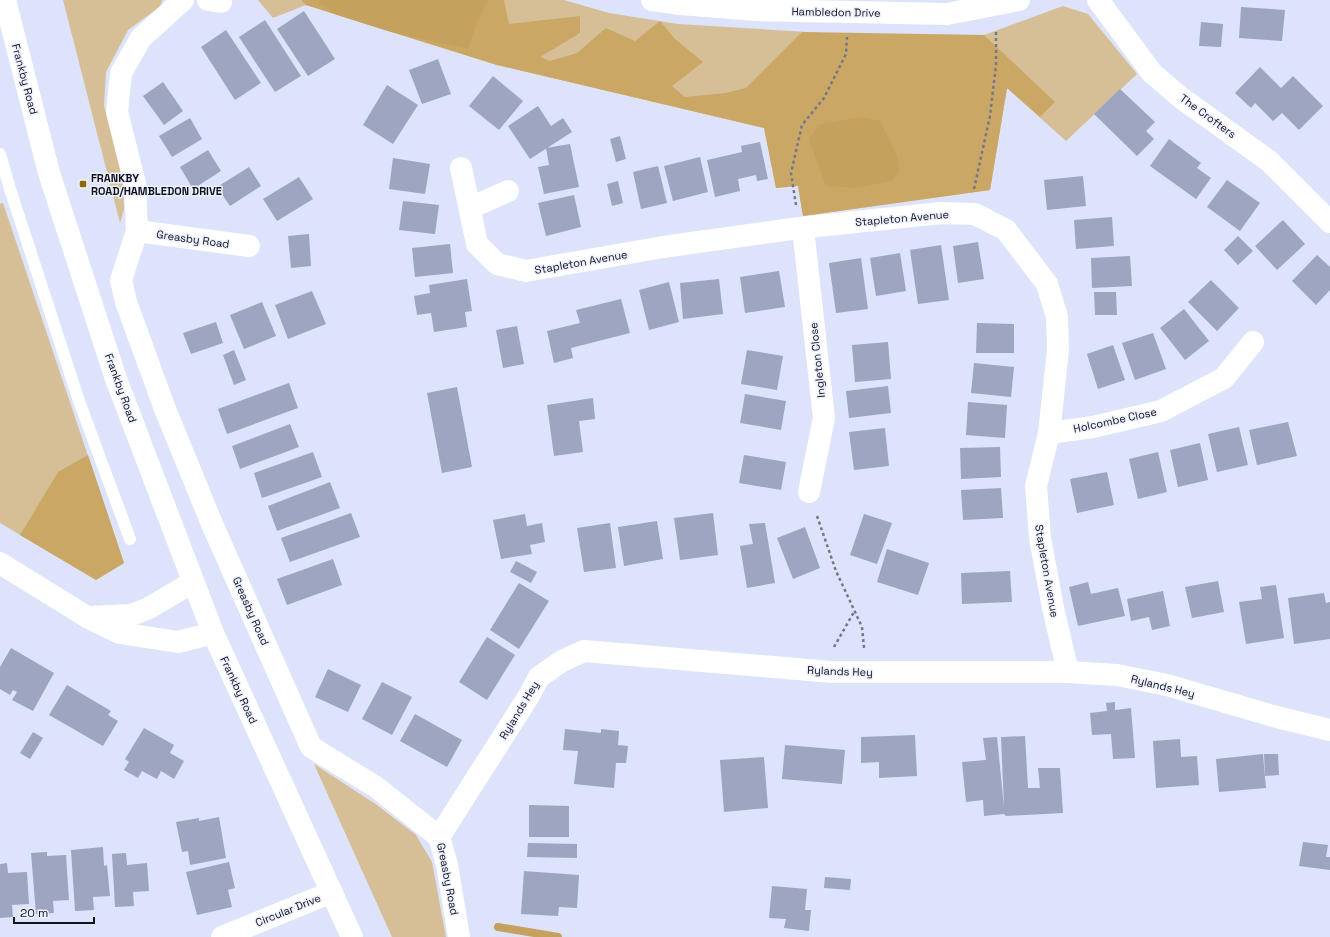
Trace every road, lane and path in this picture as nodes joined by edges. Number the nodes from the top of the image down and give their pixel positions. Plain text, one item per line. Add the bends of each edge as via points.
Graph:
1 (5, 0) edge
2 (183, 0) edge
3 (652, 0) edge
4 (1019, 0) edge
5 (1098, 0) edge
6 (756, 5) edge
7 (995, 5) junction
8 (848, 12) junction
9 (0, 154) edge
10 (461, 168) dead end
11 (508, 191) dead end
12 (470, 208) junction
13 (968, 214) junction
14 (1330, 222) edge
15 (801, 228) junction
16 (137, 231) junction
17 (249, 246) dead end
18 (1254, 342) dead end
19 (1049, 433) junction
20 (809, 492) joint
21 (130, 539) dead end
22 (0, 563) edge
23 (193, 582) junction
24 (855, 611) junction
25 (87, 617) junction
26 (213, 633) junction
27 (820, 671) junction
28 (866, 672) junction
29 (1068, 672) junction
30 (1330, 730) edge
31 (439, 836) junction
32 (332, 892) junction
33 (222, 937) edge
34 (352, 937) edge
35 (459, 937) edge

1 - 23 street, Frankby Road via 49,173 116,379
2 - 16 street, Greasby Road via 141,38 121,73 117,112 135,184
3 - 6 street, Hambledon Drive via 681,4
4 - 7 street, Hambledon Drive
5 - 14 street, The Crofters via 1152,73 1180,97 1269,161
6 - 8 street, Hambledon Drive
7 - 8 street, Hambledon Drive via 947,14
7 - 13 path via 996,65 990,116
8 - 15 path via 846,54 824,98 802,125 791,173
9 - 21 lane via 79,401
10 - 12 street, Stapleton Avenue
11 - 12 street
12 - 15 street, Stapleton Avenue via 477,244 497,264 526,271 663,247
13 - 15 street, Stapleton Avenue via 941,213
13 - 19 street, Stapleton Avenue via 975,214 1006,230 1047,284 1057,317 1058,343
15 - 20 street, Ingleton Close via 824,418
16 - 17 street, Greasby Road
16 - 31 street, Greasby Road via 121,280 126,302 165,409 212,524 311,746 376,787
18 - 19 street, Holcombe Close via 1224,378 1161,410 1093,427
19 - 29 street, Stapleton Avenue via 1036,486 1040,538
20 - 24 path via 836,571
22 - 25 street
23 - 25 street via 149,608 130,615
23 - 26 street, Frankby Road
24 - 27 path
24 - 28 path via 862,627
25 - 26 street via 120,633 178,642
26 - 32 street, Frankby Road
27 - 28 street, Rylands Hey
27 - 31 street, Rylands Hey via 584,651 562,661 539,677
28 - 29 street, Rylands Hey
29 - 30 street, Rylands Hey via 1117,675 1160,684
31 - 35 street, Greasby Road via 447,865
32 - 33 street, Circular Drive
32 - 34 street

